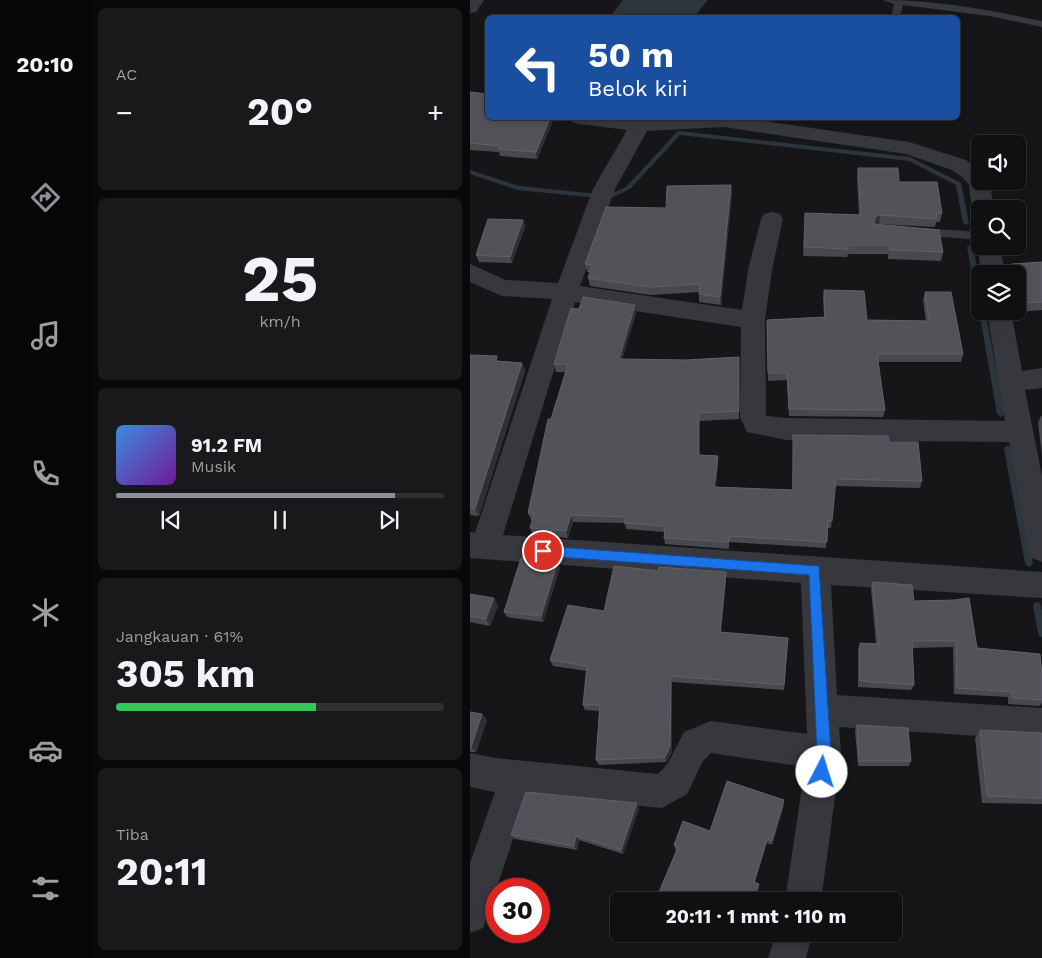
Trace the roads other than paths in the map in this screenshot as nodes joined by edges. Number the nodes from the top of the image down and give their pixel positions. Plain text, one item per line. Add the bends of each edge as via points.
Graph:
1 (474, 0) edge
2 (887, 0) edge
3 (899, 1) junction
4 (470, 8) edge
5 (896, 15) edge
6 (1042, 24) edge
7 (596, 120) edge
8 (640, 125) junction
9 (982, 200) edge
10 (772, 219) dead end
11 (907, 231) edge
12 (971, 235) edge
13 (470, 272) edge
14 (566, 292) junction
15 (753, 320) junction
16 (1001, 320) edge
17 (1042, 378) edge
18 (1011, 382) junction
19 (1020, 432) junction
20 (478, 546) edge
21 (1042, 549) edge
22 (815, 570) junction
23 (1042, 584) edge
24 (823, 710) junction
25 (1042, 724) edge
26 (824, 753) junction
27 (470, 770) edge
28 (517, 777) junction
29 (804, 892) edge
30 (470, 915) edge
31 (792, 942) edge
32 (787, 958) edge

1 - 4 street
2 - 3 lane
3 - 5 lane
3 - 6 lane
7 - 8 street
8 - 9 street via 724,121 909,148 959,165 969,172 979,184
8 - 14 street via 601,198
10 - 15 street
11 - 12 lane
13 - 14 street via 502,288
14 - 15 street
14 - 20 street
15 - 19 street via 753,417 756,425 787,429
16 - 18 street
17 - 18 street
18 - 19 street
19 - 21 street
20 - 22 street
22 - 23 street
22 - 24 street
24 - 25 street
24 - 26 street
26 - 28 street via 711,737 700,739 694,744 675,782 662,791
26 - 29 street
27 - 28 street
28 - 30 street
31 - 32 street

